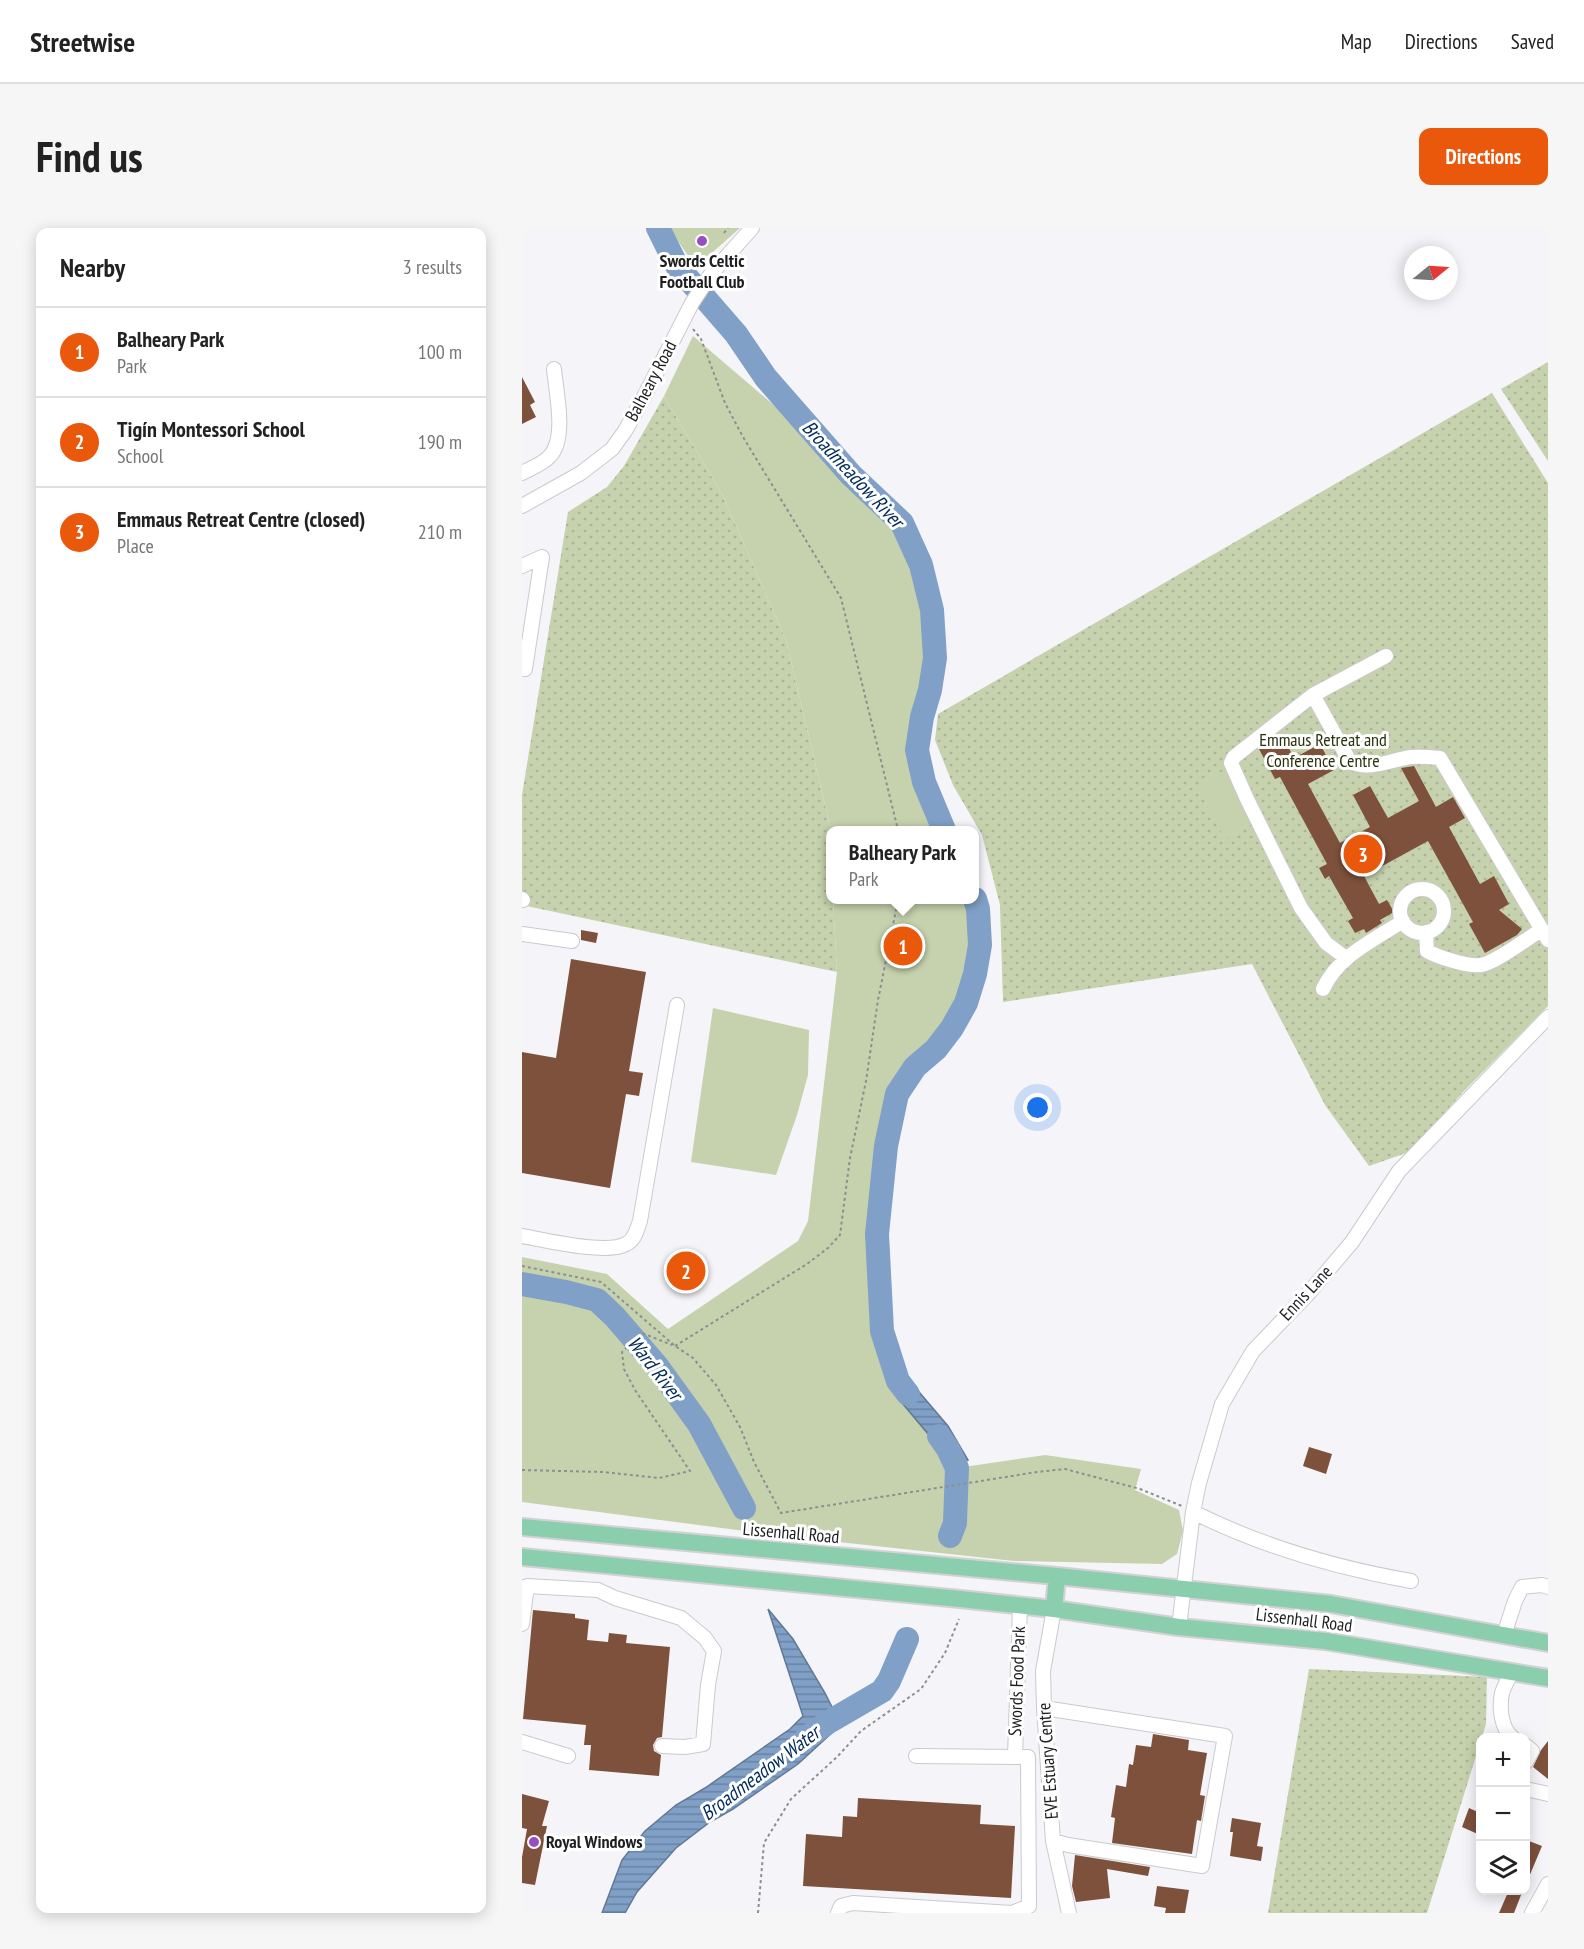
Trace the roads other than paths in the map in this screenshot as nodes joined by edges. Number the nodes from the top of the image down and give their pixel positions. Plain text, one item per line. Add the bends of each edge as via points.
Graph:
1 (752, 228) edge
2 (554, 369) dead end
3 (522, 473) edge
4 (522, 506) edge
5 (522, 566) edge
6 (1386, 656) dead end
7 (522, 668) edge
8 (1313, 695) junction
9 (1403, 921) junction
10 (1426, 932) junction
11 (522, 934) edge
12 (1545, 935) edge
13 (572, 941) dead end
14 (1346, 958) junction
15 (1323, 989) dead end
16 (677, 1005) dead end
17 (1548, 1017) edge
18 (522, 1236) edge
19 (1193, 1512) junction
20 (522, 1527) edge
21 (522, 1557) edge
22 (1057, 1576) junction
23 (1411, 1581) dead end
24 (1548, 1587) edge
25 (1184, 1590) junction
26 (1020, 1605) junction
27 (1054, 1609) junction
28 (522, 1625) edge
29 (1179, 1627) junction
30 (1504, 1635) junction
31 (1548, 1643) edge
32 (1512, 1672) junction
33 (1548, 1678) edge
34 (1044, 1708) junction
35 (1509, 1733) edge
36 (522, 1742) edge
37 (662, 1746) dead end
38 (568, 1756) dead end
39 (916, 1756) dead end
40 (1015, 1756) junction
41 (1530, 1790) edge
42 (1548, 1794) edge
43 (1053, 1841) junction
44 (1548, 1884) edge
45 (838, 1913) edge
46 (1069, 1913) edge
47 (1532, 1913) edge

1 - 4 street, Balheary Road via 711,274 692,303 612,449 581,473
2 - 3 street via 559,437 553,454
5 - 7 street via 542,557 525,669
6 - 8 street
8 - 12 street via 1350,762 1358,766 1413,757 1440,758
8 - 14 street via 1231,763 1301,908 1326,943
9 - 10 street via 1413,931
9 - 10 street via 1401,908 1406,896 1418,890 1432,891 1441,901 1444,914 1438,926
9 - 14 street
10 - 12 street via 1427,951 1439,958 1480,965
11 - 13 street
14 - 15 street
16 - 18 street via 636,1234 626,1244 609,1248
17 - 19 street, Ennis Lane via 1399,1172 1352,1242 1253,1351 1222,1404
19 - 23 street via 1272,1545 1362,1573
19 - 25 street, Ennis Lane
20 - 22 main road, Lissenhall Road
21 - 26 main road, Lissenhall Road
22 - 25 main road, Lissenhall Road
22 - 27 main road
24 - 30 street via 1522,1587
25 - 29 street, Ennis Lane
25 - 30 main road, Lissenhall Road via 1331,1604
26 - 27 main road, Lissenhall Road
26 - 40 street, Swords Food Park
27 - 29 main road, Lissenhall Road
27 - 34 street, EVE Estuary Centre via 1042,1671
28 - 37 street via 527,1586 598,1590 615,1599 681,1618 705,1638 714,1651 703,1744
29 - 32 main road, Lissenhall Road via 1325,1641
30 - 31 main road, Lissenhall Road
32 - 33 main road, Lissenhall Road
32 - 35 street via 1502,1694 1501,1717
34 - 43 street, EVE Estuary Centre
34 - 43 street via 1225,1736 1203,1866
36 - 38 street
39 - 40 street
40 - 45 street via 1028,1757 1029,1906 1012,1913 853,1903 841,1906
41 - 42 street
43 - 46 street, EVE Estuary Centre
44 - 47 street

